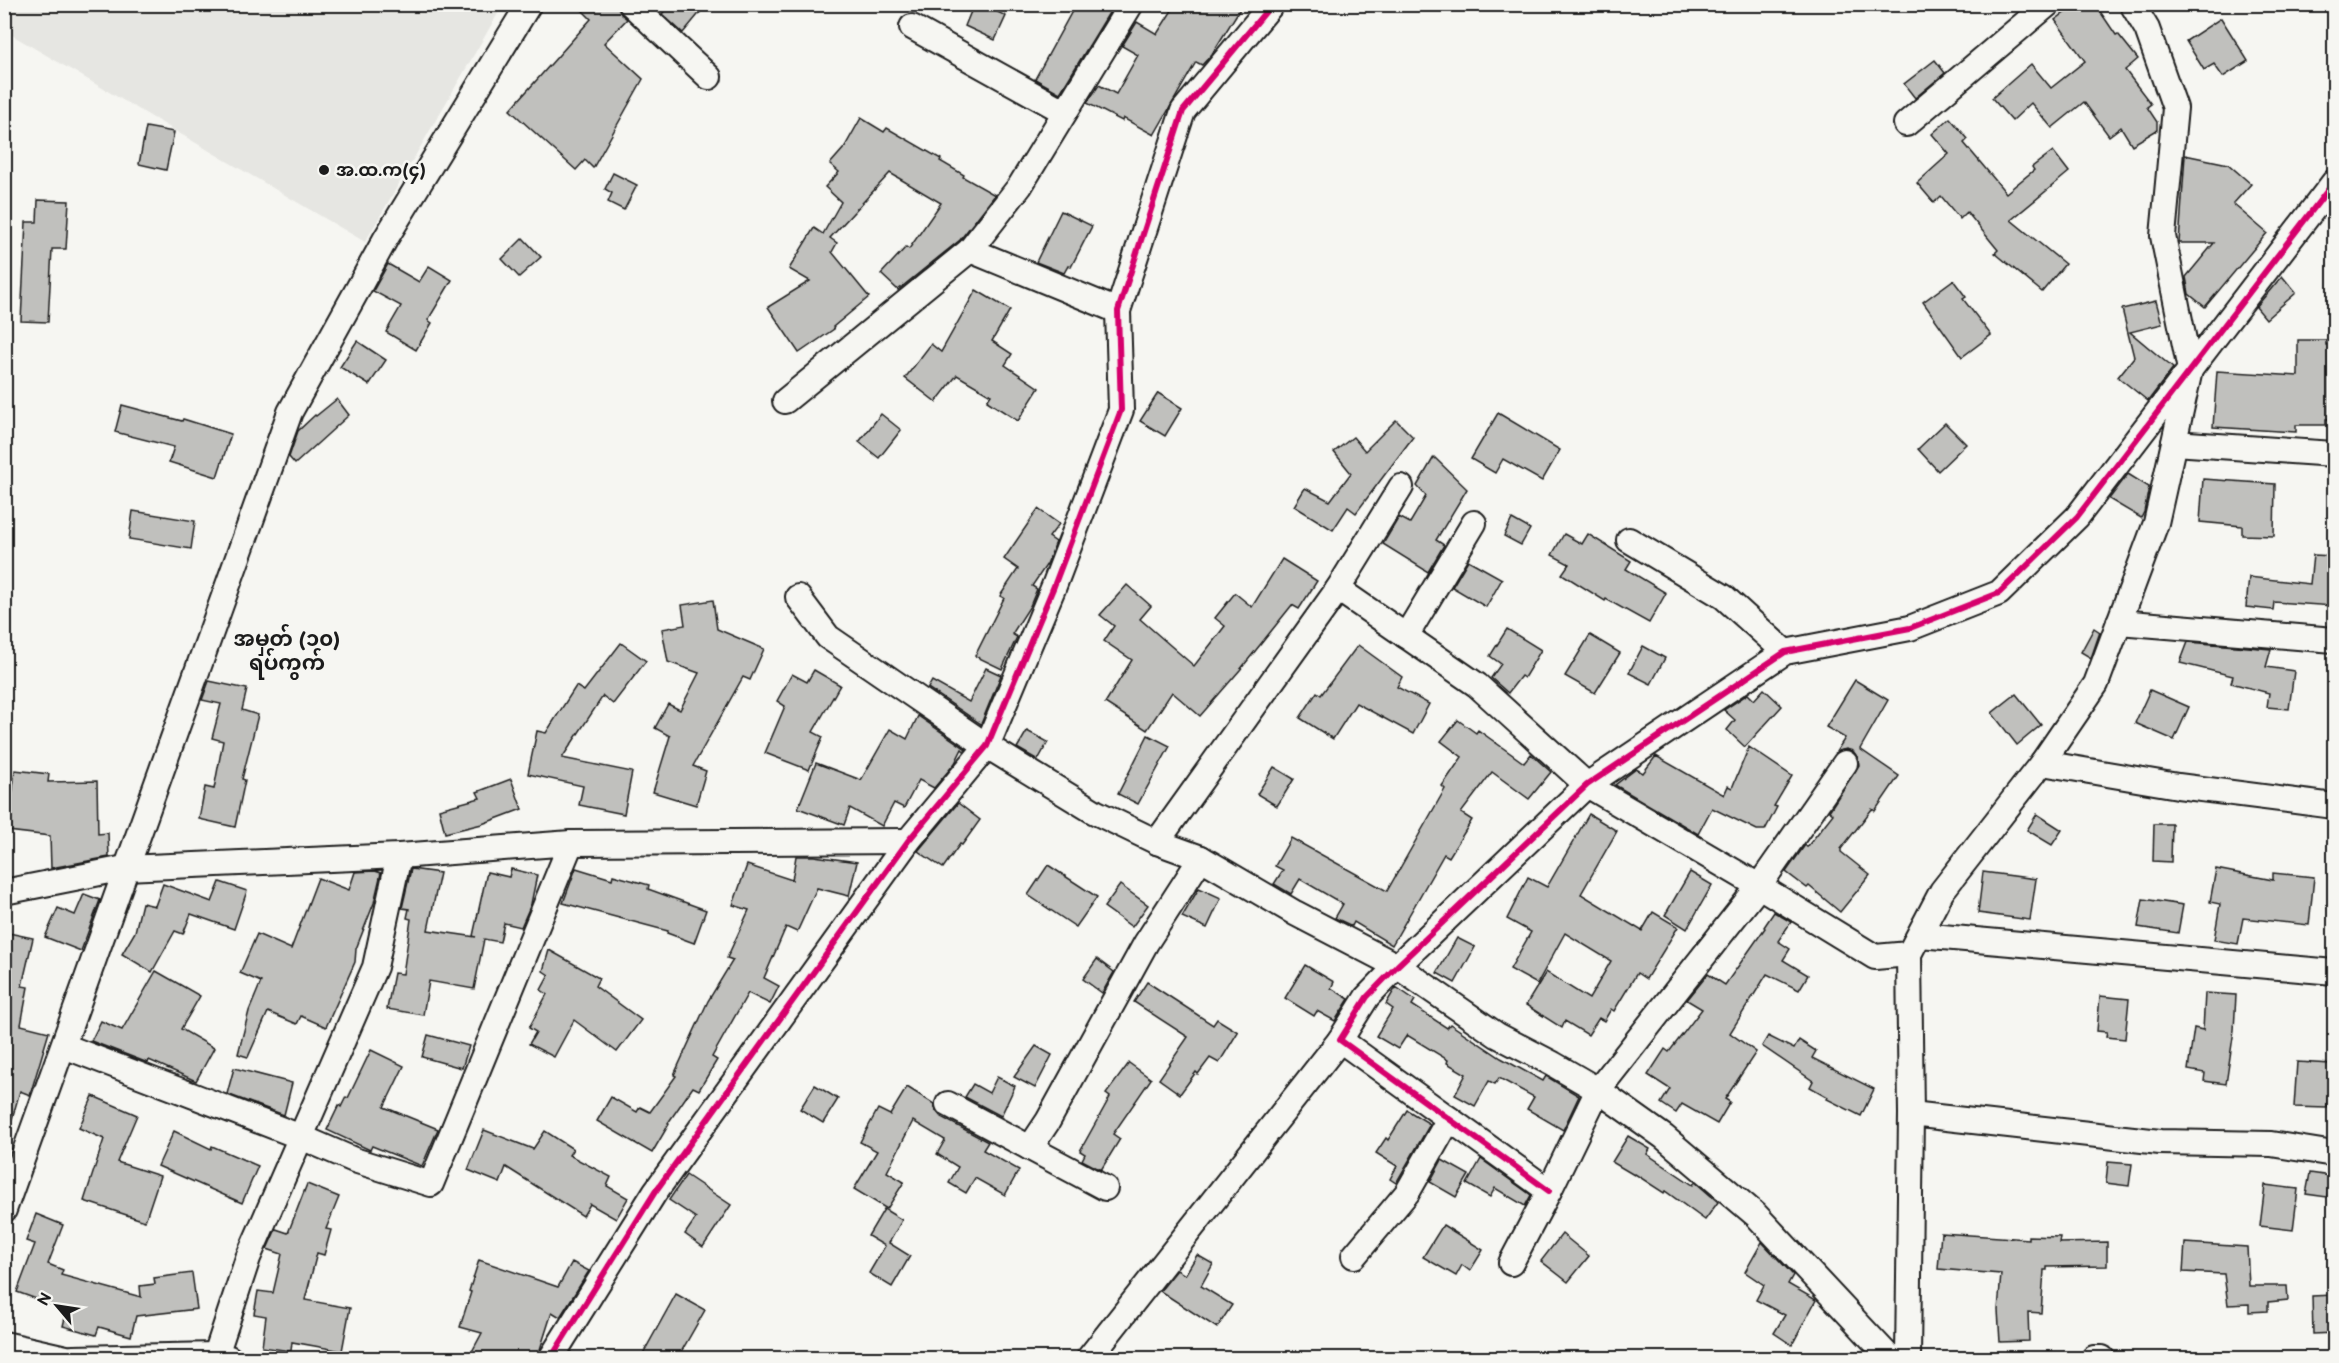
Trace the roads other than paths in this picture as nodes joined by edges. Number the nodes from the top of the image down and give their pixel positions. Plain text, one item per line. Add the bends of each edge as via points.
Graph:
1 (529, 4) edge
2 (631, 4) edge
3 (1131, 4) edge
4 (1272, 4) edge
5 (2048, 4) edge
6 (2132, 4) edge
7 (912, 27) dead end
8 (710, 77) dead end
9 (1065, 112) junction
10 (1905, 124) dead end
11 (2334, 182) edge
12 (970, 250) junction
13 (1118, 311) junction
14 (2190, 370) junction
15 (785, 401) dead end
16 (2174, 443) junction
17 (2334, 454) edge
18 (1401, 487) dead end
19 (1474, 523) dead end
20 (1629, 540) dead end
21 (1338, 589) junction
22 (798, 597) dead end
23 (2119, 622) junction
24 (1406, 636) junction
25 (2334, 640) edge
26 (1785, 652) junction
27 (987, 746) junction
28 (1845, 763) dead end
29 (2042, 763) junction
30 (1587, 786) junction
31 (2334, 806) edge
32 (908, 841) junction
33 (1157, 842) junction
34 (571, 843) junction
35 (399, 856) junction
36 (1201, 858) junction
37 (125, 868) junction
38 (1759, 886) junction
39 (4, 892) edge
40 (1914, 945) junction
41 (1397, 966) junction
42 (2334, 972) edge
43 (1340, 1040) junction
44 (64, 1046) junction
45 (1598, 1090) junction
46 (948, 1104) dead end
47 (1911, 1114) junction
48 (1449, 1119) junction
49 (301, 1137) junction
50 (1030, 1148) junction
51 (2334, 1154) edge
52 (1105, 1188) dead end
53 (1549, 1191) junction
54 (4, 1210) edge
55 (1354, 1256) dead end
56 (1511, 1263) dead end
57 (4, 1344) edge
58 (220, 1357) edge
59 (2096, 1358) edge
60 (66, 1359) edge
61 (73, 1359) edge
62 (551, 1359) edge
63 (1089, 1359) edge
64 (1890, 1359) edge
65 (1908, 1359) edge
66 (2102, 1359) edge

1 - 37 street via 386,238 290,412
2 - 8 street
3 - 9 street
4 - 13 street via 1183,111
5 - 10 street
6 - 14 street via 2147,29 2175,108 2163,236
7 - 9 street
9 - 12 street via 1020,186
11 - 14 street
12 - 13 street
12 - 15 street
13 - 27 street via 1121,410
14 - 16 street
14 - 26 street via 2077,517 1999,593 1910,628
16 - 17 street
16 - 23 street via 2156,523
18 - 21 street
19 - 24 street
20 - 26 street via 1724,597
21 - 24 street
21 - 33 street
22 - 27 street via 828,637
23 - 25 street
23 - 29 street via 2096,684
24 - 30 street via 1478,685
26 - 30 street
27 - 32 street
27 - 33 street via 1095,812
28 - 38 street
29 - 31 street
29 - 40 street via 1942,891
30 - 38 street
30 - 41 street
32 - 34 street
32 - 62 street via 655,1192
33 - 36 street
34 - 35 street
34 - 49 street via 431,1184 354,1160
35 - 37 street
35 - 49 street via 375,967
36 - 41 street
36 - 50 street via 1146,944
37 - 39 street
37 - 44 street
38 - 40 street via 1875,957
38 - 45 street
40 - 42 street
40 - 47 street
41 - 43 street via 1367,997
41 - 45 street via 1497,1035
43 - 48 street
43 - 63 street
44 - 49 street
44 - 54 street
45 - 53 street
45 - 64 street via 1664,1137 1756,1215
46 - 50 street
47 - 51 street via 2160,1142 2271,1144
47 - 65 street
48 - 53 street
48 - 55 street via 1407,1193
49 - 58 street via 248,1258
50 - 52 street
53 - 56 street
57 - 60 street
58 - 61 street
59 - 66 street

